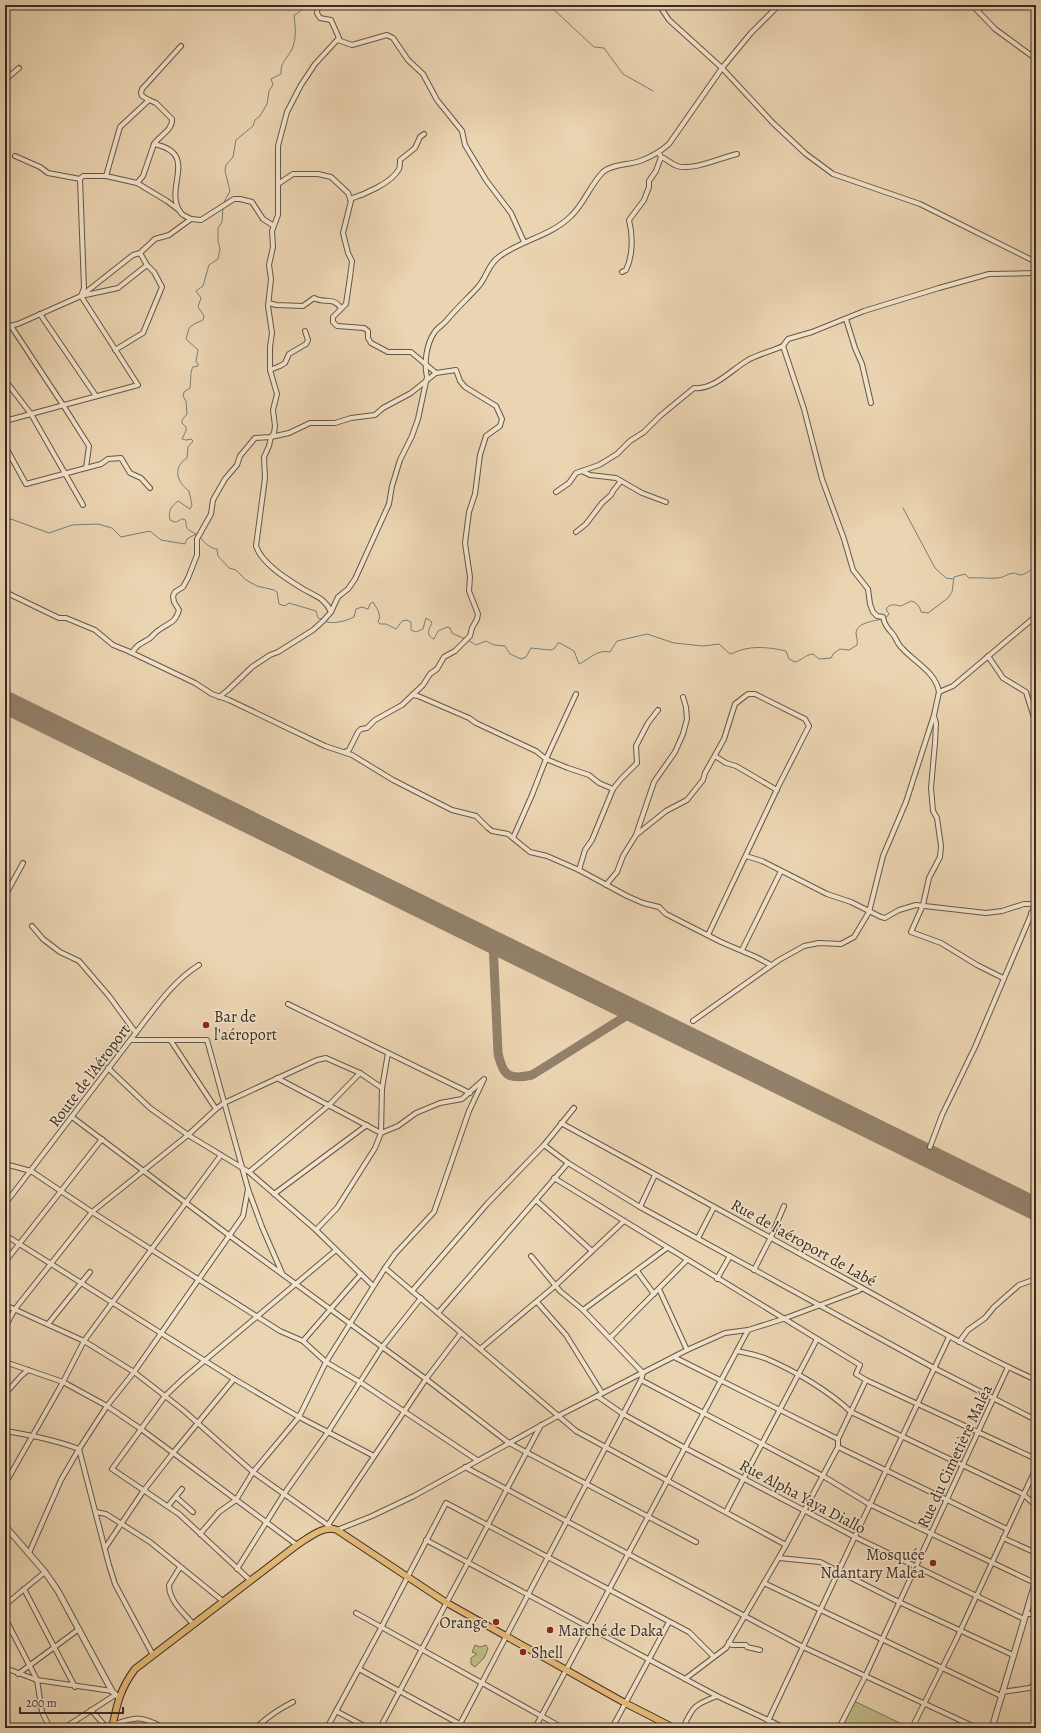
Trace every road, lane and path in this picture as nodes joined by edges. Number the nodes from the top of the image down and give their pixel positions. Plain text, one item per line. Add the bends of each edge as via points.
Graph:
1 (318, 5) edge
2 (659, 5) edge
3 (779, 5) edge
4 (968, 5) edge
5 (338, 40) junction
6 (181, 46) dead end
7 (1036, 58) edge
8 (19, 68) dead end
9 (722, 68) junction
10 (5, 80) edge
11 (149, 100) junction
12 (424, 134) dead end
13 (154, 144) junction
14 (737, 154) dead end
15 (660, 155) junction
16 (15, 156) dead end
17 (106, 176) junction
18 (80, 179) junction
19 (137, 183) junction
20 (278, 184) junction
21 (350, 199) junction
22 (180, 212) junction
23 (191, 219) junction
24 (274, 226) junction
25 (524, 242) junction
26 (140, 253) junction
27 (1036, 262) edge
28 (147, 265) junction
29 (622, 272) dead end
30 (1036, 273) edge
31 (81, 296) junction
32 (269, 303) junction
33 (341, 308) junction
34 (40, 314) junction
35 (846, 319) junction
36 (11, 326) junction
37 (5, 328) edge
38 (305, 331) dead end
39 (783, 346) junction
40 (115, 350) junction
41 (427, 365) junction
42 (270, 370) junction
43 (436, 373) junction
44 (5, 380) edge
45 (427, 380) junction
46 (96, 396) junction
47 (871, 403) dead end
48 (64, 405) junction
49 (30, 414) junction
50 (5, 421) edge
51 (271, 437) junction
52 (5, 446) edge
53 (86, 468) junction
54 (581, 471) junction
55 (66, 473) junction
56 (621, 481) junction
57 (150, 488) dead end
58 (556, 492) dead end
59 (666, 502) dead end
60 (83, 505) dead end
61 (576, 532) dead end
62 (5, 592) edge
63 (331, 612) junction
64 (1036, 616) edge
65 (132, 653) junction
66 (988, 656) junction
67 (939, 692) junction
68 (576, 694) dead end
69 (412, 696) junction
70 (219, 697) junction
71 (683, 697) dead end
72 (658, 710) dead end
73 (934, 715) junction
74 (1036, 724) edge
75 (345, 752) junction
76 (715, 756) junction
77 (546, 759) junction
78 (613, 789) junction
79 (777, 790) junction
80 (636, 835) junction
81 (513, 838) junction
82 (746, 856) junction
83 (23, 863) dead end
84 (579, 870) junction
85 (781, 871) junction
86 (606, 885) junction
87 (5, 896) edge
88 (1036, 903) edge
89 (923, 905) junction
90 (869, 912) junction
91 (1031, 913) junction
92 (1036, 919) edge
93 (32, 926) dead end
94 (708, 935) junction
95 (742, 950) junction
96 (199, 966) dead end
97 (770, 966) junction
98 (1003, 978) junction
99 (288, 1004) dead end
100 (693, 1021) dead end
101 (136, 1033) junction
102 (131, 1040) junction
103 (171, 1041) junction
104 (388, 1054) junction
105 (108, 1068) junction
106 (360, 1074) junction
107 (277, 1078) junction
108 (382, 1088) junction
109 (470, 1093) junction
110 (224, 1103) junction
111 (329, 1105) junction
112 (574, 1108) dead end
113 (216, 1109) junction
114 (72, 1117) junction
115 (561, 1123) junction
116 (367, 1125) junction
117 (381, 1133) junction
118 (188, 1135) junction
119 (102, 1139) junction
120 (544, 1145) junction
121 (930, 1147) dead end
122 (221, 1155) junction
123 (568, 1163) junction
124 (5, 1164) edge
125 (243, 1170) junction
126 (30, 1171) junction
127 (143, 1171) junction
128 (249, 1172) junction
129 (655, 1175) junction
130 (554, 1178) junction
131 (248, 1190) junction
132 (61, 1191) junction
133 (274, 1194) junction
134 (536, 1200) junction
135 (186, 1203) junction
136 (5, 1204) edge
137 (784, 1206) dead end
138 (640, 1207) junction
139 (714, 1207) junction
140 (92, 1212) junction
141 (624, 1222) junction
142 (316, 1230) junction
143 (5, 1235) edge
144 (230, 1236) junction
145 (771, 1237) junction
146 (698, 1238) junction
147 (18, 1244) junction
148 (667, 1248) junction
149 (152, 1249) junction
150 (336, 1250) junction
151 (592, 1251) junction
152 (531, 1256) dead end
153 (730, 1256) junction
154 (687, 1260) junction
155 (5, 1262) edge
156 (50, 1263) junction
157 (385, 1268) junction
158 (754, 1270) junction
159 (637, 1271) junction
160 (90, 1272) dead end
161 (282, 1274) junction
162 (361, 1274) junction
163 (718, 1279) junction
164 (1036, 1279) edge
165 (199, 1280) junction
166 (82, 1283) junction
167 (295, 1284) junction
168 (373, 1286) junction
169 (555, 1286) junction
170 (862, 1288) junction
171 (659, 1289) junction
172 (412, 1291) junction
173 (654, 1294) junction
174 (421, 1298) junction
175 (112, 1302) junction
176 (537, 1302) junction
177 (5, 1305) edge
178 (821, 1305) junction
179 (15, 1309) junction
180 (330, 1309) junction
181 (583, 1310) junction
182 (438, 1313) junction
183 (257, 1316) junction
184 (783, 1319) junction
185 (350, 1323) junction
186 (48, 1324) junction
187 (5, 1328) edge
188 (748, 1330) junction
189 (161, 1333) junction
190 (461, 1333) junction
191 (949, 1337) junction
192 (610, 1338) junction
193 (817, 1339) junction
194 (303, 1340) junction
195 (84, 1341) junction
196 (959, 1342) junction
197 (383, 1346) junction
198 (480, 1349) junction
199 (687, 1350) junction
200 (737, 1351) junction
201 (674, 1357) junction
202 (204, 1360) junction
203 (5, 1362) edge
204 (326, 1362) junction
205 (1008, 1367) junction
206 (934, 1368) junction
207 (28, 1370) junction
208 (134, 1372) junction
209 (643, 1373) junction
210 (798, 1375) junction
211 (234, 1379) junction
212 (426, 1379) junction
213 (641, 1380) junction
214 (721, 1380) junction
215 (866, 1380) junction
216 (1036, 1380) edge
217 (63, 1382) junction
218 (360, 1382) junction
219 (602, 1393) junction
220 (5, 1394) edge
221 (165, 1396) junction
222 (597, 1396) junction
223 (993, 1399) junction
224 (917, 1404) junction
225 (107, 1406) junction
226 (780, 1410) junction
227 (405, 1411) junction
228 (851, 1412) junction
229 (704, 1413) junction
230 (623, 1414) junction
231 (298, 1416) junction
232 (558, 1416) junction
233 (1036, 1420) edge
234 (197, 1423) junction
235 (542, 1425) junction
236 (141, 1429) junction
237 (5, 1431) edge
238 (328, 1432) junction
239 (978, 1432) junction
240 (32, 1435) junction
241 (902, 1437) junction
242 (838, 1439) junction
243 (509, 1443) junction
244 (762, 1444) junction
245 (606, 1447) junction
246 (838, 1447) junction
247 (685, 1448) junction
248 (79, 1449) junction
249 (173, 1452) junction
250 (526, 1453) junction
251 (374, 1456) junction
252 (1036, 1459) edge
253 (477, 1460) junction
254 (962, 1466) junction
255 (465, 1467) junction
256 (1036, 1468) edge
257 (886, 1470) junction
258 (253, 1472) junction
259 (823, 1476) junction
260 (744, 1478) junction
261 (667, 1481) junction
262 (5, 1484) edge
263 (586, 1484) junction
264 (182, 1489) dead end
265 (144, 1490) junction
266 (507, 1490) junction
267 (284, 1494) junction
268 (1023, 1494) junction
269 (176, 1497) junction
270 (947, 1499) junction
271 (236, 1500) junction
272 (869, 1504) junction
273 (168, 1506) junction
274 (1036, 1506) edge
275 (805, 1510) junction
276 (96, 1512) junction
277 (193, 1512) dead end
278 (726, 1512) junction
279 (648, 1517) junction
280 (266, 1522) junction
281 (567, 1522) junction
282 (122, 1523) junction
283 (488, 1525) junction
284 (5, 1526) edge
285 (332, 1528) junction
286 (1008, 1528) junction
287 (200, 1534) junction
288 (931, 1534) junction
289 (855, 1537) junction
290 (1003, 1538) junction
291 (426, 1540) junction
292 (696, 1542) dead end
293 (297, 1545) junction
294 (786, 1545) junction
295 (105, 1548) junction
296 (29, 1553) junction
297 (1036, 1553) edge
298 (628, 1555) junction
299 (548, 1557) junction
300 (779, 1558) junction
301 (468, 1562) junction
302 (992, 1562) junction
303 (916, 1566) junction
304 (180, 1567) junction
305 (237, 1569) junction
306 (839, 1571) junction
307 (45, 1572) junction
308 (408, 1577) junction
309 (252, 1581) junction
310 (1036, 1581) edge
311 (764, 1583) junction
312 (24, 1589) junction
313 (609, 1590) junction
314 (529, 1595) junction
315 (977, 1596) junction
316 (224, 1602) junction
317 (899, 1602) junction
318 (447, 1603) junction
319 (5, 1605) edge
320 (820, 1610) junction
321 (356, 1613) dead end
322 (1036, 1614) edge
323 (1025, 1616) junction
324 (744, 1617) junction
325 (5, 1618) edge
326 (669, 1622) junction
327 (194, 1625) junction
328 (589, 1627) junction
329 (381, 1628) junction
330 (78, 1629) junction
331 (960, 1631) junction
332 (506, 1637) junction
333 (881, 1639) junction
334 (729, 1642) junction
335 (803, 1647) junction
336 (54, 1648) junction
337 (422, 1650) junction
338 (760, 1650) dead end
339 (153, 1655) junction
340 (1013, 1655) junction
341 (713, 1656) junction
342 (648, 1660) junction
343 (30, 1666) junction
344 (5, 1668) edge
345 (942, 1668) junction
346 (359, 1670) junction
347 (566, 1671) junction
348 (18, 1674) junction
349 (864, 1676) junction
350 (1036, 1678) edge
351 (685, 1679) junction
352 (37, 1680) junction
353 (482, 1683) junction
354 (75, 1686) junction
355 (1034, 1687) edge
356 (400, 1692) junction
357 (1001, 1694) junction
358 (115, 1695) junction
359 (717, 1696) junction
360 (293, 1702) dead end
361 (625, 1703) junction
362 (925, 1704) junction
363 (91, 1710) junction
364 (336, 1711) junction
365 (542, 1716) junction
366 (770, 1721) junction
367 (459, 1726) edge
368 (111, 1727) edge
369 (50, 1728) edge
370 (64, 1728) edge
371 (165, 1728) edge
372 (260, 1728) edge
373 (327, 1728) edge
374 (368, 1728) edge
375 (380, 1728) edge
376 (467, 1728) edge
377 (535, 1728) edge
378 (563, 1728) edge
379 (612, 1728) edge
380 (674, 1728) edge
381 (683, 1728) edge
382 (770, 1728) edge
383 (785, 1728) edge
384 (839, 1728) edge
385 (912, 1728) edge
386 (977, 1728) edge
387 (992, 1728) edge

1 - 5 street via 317,13 320,18 331,20
2 - 9 street via 669,20
3 - 9 street
4 - 7 street via 975,8 995,29
5 - 20 street via 315,64 287,112 278,146
5 - 25 street via 352,45 387,35 393,38 408,60 423,74 437,100 462,131 466,145 486,180 511,213
6 - 11 street via 142,89 142,96
8 - 10 street
9 - 15 street
9 - 27 street via 806,154 833,174 920,204
11 - 13 street via 172,119 169,128
11 - 17 street via 120,127
12 - 21 street via 415,148 400,160 399,169 394,175 380,186
13 - 19 street via 143,176
13 - 22 street via 174,154 179,162 175,194
14 - 15 street via 684,168 672,165
15 - 25 street via 603,172 571,216 541,236
15 - 29 street via 644,200 629,220 632,230 631,245 628,267
16 - 18 street via 48,173
17 - 18 street via 87,175
17 - 19 street
18 - 31 street via 84,288
19 - 22 street via 168,201
20 - 21 street via 292,174 318,174 331,177 348,193
20 - 24 street via 278,215
21 - 33 street via 343,233 352,261 346,304
22 - 23 street
23 - 24 street via 201,220 234,199 240,199 252,202 263,219
23 - 26 street via 169,235 155,239
24 - 32 street via 269,265
25 - 41 street via 491,264 481,283 434,333 428,346
26 - 28 street
26 - 31 street via 133,255
28 - 31 street via 118,288
28 - 40 street via 162,287 143,332
30 - 35 street via 989,274 887,303
31 - 34 street
31 - 40 street
32 - 33 street via 303,306 314,298 330,300
32 - 42 street via 272,333
33 - 41 street via 333,317 337,326 364,328 368,331 371,343 388,352 411,352
34 - 36 street
34 - 46 street
35 - 39 street via 788,339
35 - 47 street via 862,364
36 - 37 street
36 - 48 street
38 - 42 street via 308,340 306,344 289,354 285,363
39 - 54 street via 748,360 702,389 694,388 617,454 599,465
39 - 67 street via 804,409 822,479 853,570 868,589 873,612 884,619 900,647 927,671 936,682
40 - 46 street via 138,385
41 - 43 street
41 - 45 street
42 - 51 street via 276,394 273,410 275,426
43 - 45 street
43 - 69 street via 456,370 465,387 496,406 502,420 500,426 486,436 480,455 465,543 470,577 468,591 478,614 477,619 470,636 455,651 444,657 439,667
44 - 49 street
45 - 51 street via 375,415 334,423 310,423 289,434
45 - 63 street via 418,419 400,460 389,504 355,579 338,597
46 - 48 street
48 - 49 street
48 - 53 street via 89,446
49 - 50 street
49 - 55 street
51 - 63 street via 264,457 256,546 259,554 273,569 323,599
51 - 65 street via 255,438 240,456 237,466 225,479 213,500 211,514 199,536 197,555 188,578 175,592 174,602 179,610 175,619 151,638 140,643
52 - 55 street via 26,484
53 - 55 street
53 - 57 street via 121,458 130,473 141,478
54 - 56 street
54 - 58 street
55 - 60 street
56 - 59 street
56 - 61 street via 586,524
62 - 65 street via 59,618 66,618 95,630 113,645
63 - 70 street via 312,630 252,668
64 - 66 street
65 - 70 street
66 - 67 street via 954,686
66 - 74 street via 1003,678 1026,692
67 - 73 street
68 - 77 street
69 - 75 street via 393,711 374,720 367,728 361,729 349,750
69 - 77 street via 460,713 536,751
70 - 75 street via 325,746
71 - 80 street via 687,719 683,734 675,752 654,782
72 - 78 street via 648,722 636,746 637,764
73 - 89 street via 936,744 931,788 941,846 940,857 929,878
73 - 90 street via 906,802 883,856
75 - 81 street via 420,794 452,810 476,816 488,828
76 - 79 street
76 - 79 street via 726,734 735,704 748,694 755,694 805,718 810,726
76 - 80 street via 703,780 687,800 666,811
77 - 78 street via 589,775
77 - 81 street
78 - 84 street
79 - 82 street
80 - 86 street via 612,880
81 - 84 street via 530,852 547,856
82 - 85 street
82 - 94 street
83 - 87 street
84 - 86 street
85 - 90 street
85 - 95 street
86 - 94 street via 643,903 659,907 666,914
88 - 89 street via 986,913
88 - 91 street
89 - 90 street via 908,906 885,918
89 - 98 street via 911,932 941,943
90 - 97 street via 849,941 841,944 820,943 804,946
91 - 92 street
91 - 98 street
93 - 101 street via 43,940 79,961 110,996
94 - 95 street
95 - 97 street
96 - 101 street, Route de l'Aéroport via 187,972 170,989
97 - 100 street
98 - 121 street
99 - 104 street
101 - 102 street, Route de l'Aéroport
102 - 103 street
102 - 105 street, Route de l'Aéroport
103 - 110 street via 207,1040
103 - 113 street
104 - 108 street
104 - 109 street
105 - 114 street, Route de l'Aéroport
105 - 118 street via 150,1108
106 - 107 street via 326,1058
106 - 108 street
106 - 111 street
107 - 110 street
107 - 111 street
108 - 117 street
109 - 117 street via 462,1099 440,1103 416,1113 398,1126
109 - 157 street via 484,1079 469,1111 434,1212
110 - 113 street
110 - 125 street
111 - 116 street
111 - 128 street
112 - 115 street
113 - 118 street
114 - 119 street
114 - 126 street, Route de l'Aéroport
115 - 120 street
115 - 129 street, Rue de l'aéroport de Labé
116 - 117 street
116 - 133 street
117 - 142 street via 375,1148 337,1208
118 - 122 street
118 - 127 street
119 - 127 street
119 - 132 street
120 - 123 street
120 - 172 street via 487,1204
122 - 125 street
122 - 135 street
123 - 130 street
123 - 138 street
124 - 126 street
125 - 128 street
125 - 131 street
126 - 132 street
126 - 136 street, Route de l'Aéroport
127 - 135 street
127 - 140 street
128 - 133 street
129 - 138 street
129 - 139 street, Rue de l'aéroport de Labé
130 - 134 street
130 - 141 street
131 - 144 street via 243,1216
131 - 161 street
132 - 140 street
132 - 147 street
133 - 142 street
134 - 151 street
134 - 182 street
135 - 144 street
135 - 149 street
137 - 145 street
138 - 146 street
139 - 145 street, Rue de l'aéroport de Labé
139 - 146 street
140 - 149 street
140 - 156 street
141 - 148 street
141 - 151 street
142 - 150 street
143 - 147 street
144 - 161 street
144 - 165 street
145 - 158 street
145 - 170 street, Rue de l'aéroport de Labé
146 - 153 street
147 - 155 street
147 - 156 street
148 - 154 street
148 - 159 street
149 - 165 street
149 - 175 street
150 - 162 street
150 - 167 street
151 - 169 street
152 - 169 street
153 - 158 street
153 - 163 street
154 - 163 street
154 - 171 street
156 - 166 street
156 - 179 street
157 - 168 street
157 - 172 street
158 - 178 street
159 - 173 street
159 - 181 street
160 - 166 street
161 - 167 street
162 - 168 street
162 - 180 street
163 - 184 street
164 - 196 street via 1019,1285 968,1330
165 - 183 street
165 - 189 street
166 - 175 street
166 - 186 street
167 - 180 street
167 - 183 street
168 - 185 street
169 - 176 street
169 - 181 street
170 - 178 street
170 - 191 street, Rue de l'aéroport de Labé
171 - 173 street
171 - 199 street
172 - 174 street
173 - 192 street
174 - 182 street
174 - 197 street
175 - 189 street
175 - 195 street
176 - 198 street
176 - 219 street via 566,1335
177 - 179 street
178 - 184 street
178 - 206 street
179 - 186 street
179 - 187 street
180 - 185 street
180 - 194 street
181 - 192 street
182 - 190 street
183 - 194 street via 280,1331
183 - 202 street
184 - 188 street
184 - 193 street
185 - 197 street
185 - 204 street
186 - 195 street
188 - 199 street via 725,1333
188 - 200 street
189 - 202 street
189 - 208 street
190 - 198 street
190 - 212 street
191 - 196 street, Rue de l'aéroport de Labé
191 - 206 street
192 - 209 street
193 - 210 street
193 - 215 street via 860,1365 856,1374
194 - 204 street
195 - 208 street
195 - 217 street
196 - 205 street, Rue de l'aéroport de Labé
197 - 212 street
197 - 218 street
198 - 232 street
199 - 201 street
200 - 210 street via 766,1359
200 - 214 street
201 - 209 street
201 - 214 street
202 - 211 street
202 - 221 street
203 - 207 street
204 - 218 street
204 - 231 street
205 - 216 street, Rue de l'aéroport de Labé
205 - 223 street, Rue du Cimetière Maléa
206 - 223 street
206 - 224 street
207 - 217 street
207 - 220 street
208 - 221 street
208 - 225 street
209 - 213 street
209 - 219 street
210 - 226 street
210 - 228 street
211 - 231 street
211 - 234 street
212 - 227 street
212 - 243 street
213 - 229 street
213 - 230 street
214 - 226 street
214 - 229 street
215 - 224 street
215 - 228 street
217 - 225 street
217 - 240 street
218 - 227 street
218 - 238 street
219 - 222 street
221 - 234 street
221 - 236 street
222 - 230 street, Rue Alpha Yaya Diallo
222 - 232 street
223 - 233 street
223 - 239 street, Rue du Cimetière Maléa
224 - 239 street
224 - 241 street
225 - 236 street
225 - 248 street
226 - 242 street
226 - 244 street
227 - 251 street
227 - 253 street
228 - 241 street
228 - 242 street
229 - 244 street
229 - 247 street
230 - 245 street
230 - 247 street, Rue Alpha Yaya Diallo
231 - 238 street
231 - 258 street
232 - 235 street
232 - 245 street via 576,1431
234 - 249 street
234 - 258 street
235 - 243 street
235 - 250 street
236 - 249 street
236 - 265 street via 112,1469
237 - 240 street
238 - 251 street
238 - 267 street
239 - 252 street
239 - 254 street, Rue du Cimetière Maléa
240 - 248 street
240 - 262 street
241 - 254 street
241 - 257 street
242 - 246 street
243 - 250 street
243 - 253 street
244 - 259 street
244 - 260 street
245 - 261 street
245 - 263 street
246 - 257 street
246 - 259 street
247 - 260 street, Rue Alpha Yaya Diallo
247 - 261 street
248 - 276 street
248 - 296 street via 61,1480
249 - 265 street
249 - 271 street
250 - 263 street
250 - 266 street
251 - 285 street
253 - 255 street
254 - 268 street
254 - 270 street, Rue du Cimetière Maléa
255 - 266 street
255 - 285 street via 372,1516
256 - 268 street
257 - 270 street
257 - 272 street
258 - 267 street
258 - 271 street
259 - 272 street
259 - 275 street
260 - 275 street, Rue Alpha Yaya Diallo
260 - 278 street
261 - 278 street
261 - 279 street
263 - 279 street
263 - 281 street
264 - 269 street
265 - 273 street
265 - 282 street
266 - 281 street
266 - 283 street
267 - 280 street
267 - 285 street
268 - 274 street
268 - 286 street
269 - 273 street
269 - 277 street
270 - 286 street
270 - 288 street, Rue du Cimetière Maléa
271 - 280 street
271 - 287 street via 219,1512
272 - 288 street
272 - 289 street
273 - 287 street
275 - 289 street, Rue Alpha Yaya Diallo
275 - 294 street
276 - 282 street via 106,1514
276 - 295 street
278 - 294 street
279 - 292 street
279 - 298 street
280 - 293 street
280 - 305 street
281 - 298 street
281 - 299 street
282 - 295 street
282 - 304 street
283 - 291 street via 446,1503
283 - 299 street
283 - 301 street
284 - 296 street
285 - 293 main road via 322,1530
285 - 308 main road
286 - 290 street
287 - 305 street
288 - 302 street
288 - 303 street, Rue du Cimetière Maléa
289 - 303 street, Rue Alpha Yaya Diallo
289 - 306 street
290 - 297 street
290 - 302 street
291 - 301 street
291 - 308 street
293 - 309 main road
294 - 300 street
295 - 339 street via 115,1584
296 - 307 street
298 - 313 street
298 - 324 street
299 - 313 street
299 - 314 street
300 - 306 street via 820,1562
300 - 311 street
301 - 314 street
301 - 318 street
302 - 310 street
302 - 315 street
303 - 315 street, Rue Alpha Yaya Diallo
303 - 317 street, Rue du Cimetière Maléa
304 - 316 street
304 - 327 street via 168,1588 173,1601
305 - 309 street
306 - 317 street
306 - 320 street
307 - 312 street
307 - 330 street
308 - 318 main road
308 - 329 street
309 - 316 main road
310 - 323 street
311 - 320 street
311 - 324 street
312 - 319 street
312 - 336 street
313 - 326 street
313 - 328 street
314 - 328 street
314 - 332 street
315 - 323 street, Rue Alpha Yaya Diallo
315 - 331 street
316 - 327 main road
317 - 331 street
317 - 333 street, Rue du Cimetière Maléa
318 - 332 main road
318 - 337 street
320 - 333 street
320 - 335 street
321 - 329 street
322 - 323 street
323 - 340 street
324 - 334 street
324 - 335 street
325 - 343 street
326 - 341 street via 690,1632
326 - 342 street
327 - 339 main road
328 - 342 street
328 - 347 street
329 - 337 street
329 - 346 street
330 - 336 street
330 - 358 street
331 - 340 street
331 - 345 street
332 - 347 main road
332 - 353 street
333 - 345 street
333 - 349 street, Rue du Cimetière Maléa
334 - 338 street via 732,1645 746,1645
334 - 341 street via 726,1648
335 - 349 street
335 - 366 street
336 - 343 street
336 - 354 street
337 - 353 street
337 - 356 street
339 - 358 main road via 135,1669
340 - 357 street
341 - 351 street
342 - 351 street
342 - 361 street
343 - 348 street
343 - 352 street
344 - 348 street
345 - 357 street
345 - 362 street
346 - 356 street
346 - 364 street
347 - 361 main road
347 - 365 street
348 - 352 street
349 - 362 street
349 - 384 street, Rue du Cimetière Maléa
350 - 355 street
351 - 359 street
352 - 354 street
352 - 369 street via 42,1712
353 - 365 street
353 - 367 street
354 - 358 street
355 - 357 street
356 - 367 street
356 - 375 street
357 - 387 street
358 - 363 street
358 - 368 main road
359 - 366 street
359 - 381 street via 699,1703 692,1709
360 - 372 street via 265,1719 259,1725
361 - 379 street
361 - 380 main road
362 - 385 street
362 - 386 street
363 - 368 street
363 - 370 street
364 - 373 street
364 - 374 street
365 - 377 street
365 - 378 street
366 - 382 street
366 - 383 street
367 - 376 street
368 - 371 street via 137,1718

